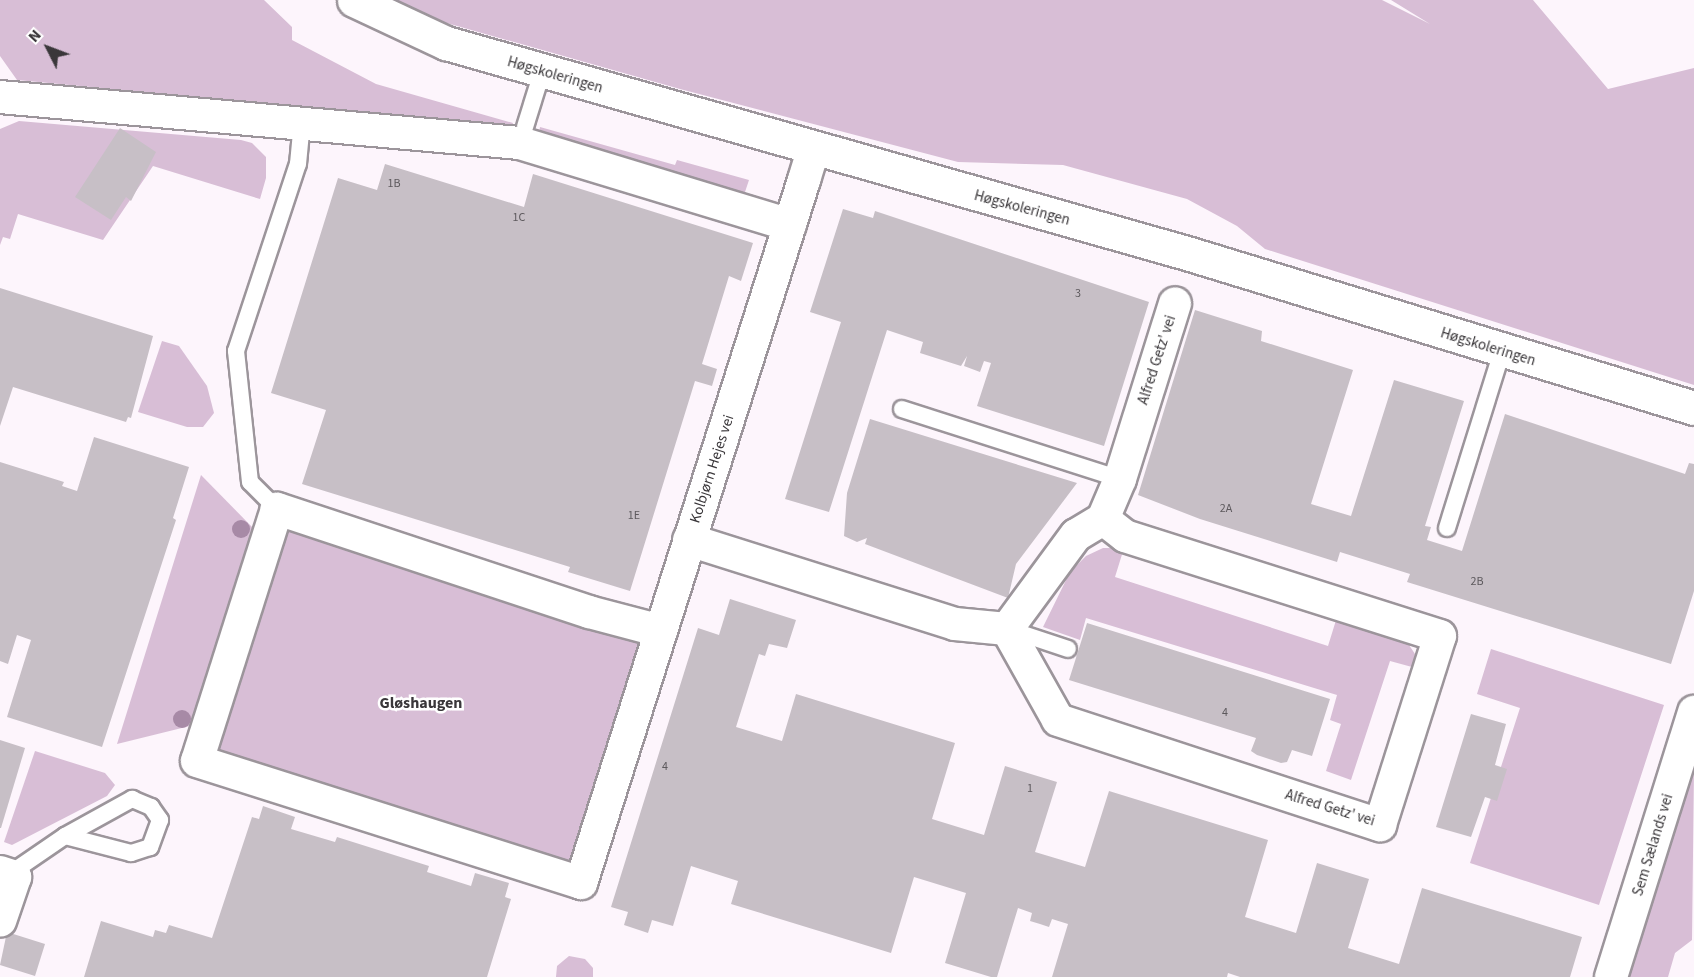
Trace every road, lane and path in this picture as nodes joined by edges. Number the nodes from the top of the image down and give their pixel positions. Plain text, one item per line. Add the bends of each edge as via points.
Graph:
1 (354, 0) edge
2 (542, 72) junction
3 (0, 97) edge
4 (302, 123) junction
5 (525, 127) dead end
6 (813, 150) junction
7 (790, 225) junction
8 (1175, 303) dead end
9 (1502, 351) junction
10 (1694, 408) edge
11 (902, 409) dead end
12 (1120, 479) junction
13 (278, 509) junction
14 (1103, 519) junction
15 (1447, 528) dead end
16 (689, 540) junction
17 (1007, 629) junction
18 (661, 631) junction
19 (1068, 649) dead end
20 (1694, 712) edge
21 (65, 836) junction
22 (4, 873) edge
23 (0, 921) edge
24 (1611, 977) edge

1 - 2 street, Høgskoleringen via 446,43
2 - 5 lane
2 - 6 street, Høgskoleringen
3 - 4 street
4 - 7 street via 520,143
4 - 13 lane via 298,164 236,351 250,482
6 - 7 street, Kolbjørn Hejes vei
6 - 9 street, Høgskoleringen via 1190,254
7 - 16 street, Kolbjørn Hejes vei
8 - 12 street, Alfred Getz' vei
9 - 10 street, Høgskoleringen
9 - 15 lane
11 - 12 lane
12 - 14 street, Alfred Getz' vei
13 - 18 street via 589,612
13 - 18 street via 196,771 381,829 580,883
14 - 17 street via 1076,535
14 - 17 street, Alfred Getz' vei via 1125,536 1440,636 1380,825 1058,720
16 - 17 street, Kolbjørn Hejes vei via 955,624
16 - 18 street
17 - 19 lane
20 - 24 street, Sem Sælands vei
21 - 21 lane via 132,799 151,807 160,820 150,847 132,854
21 - 22 lane
22 - 23 street via 15,877

